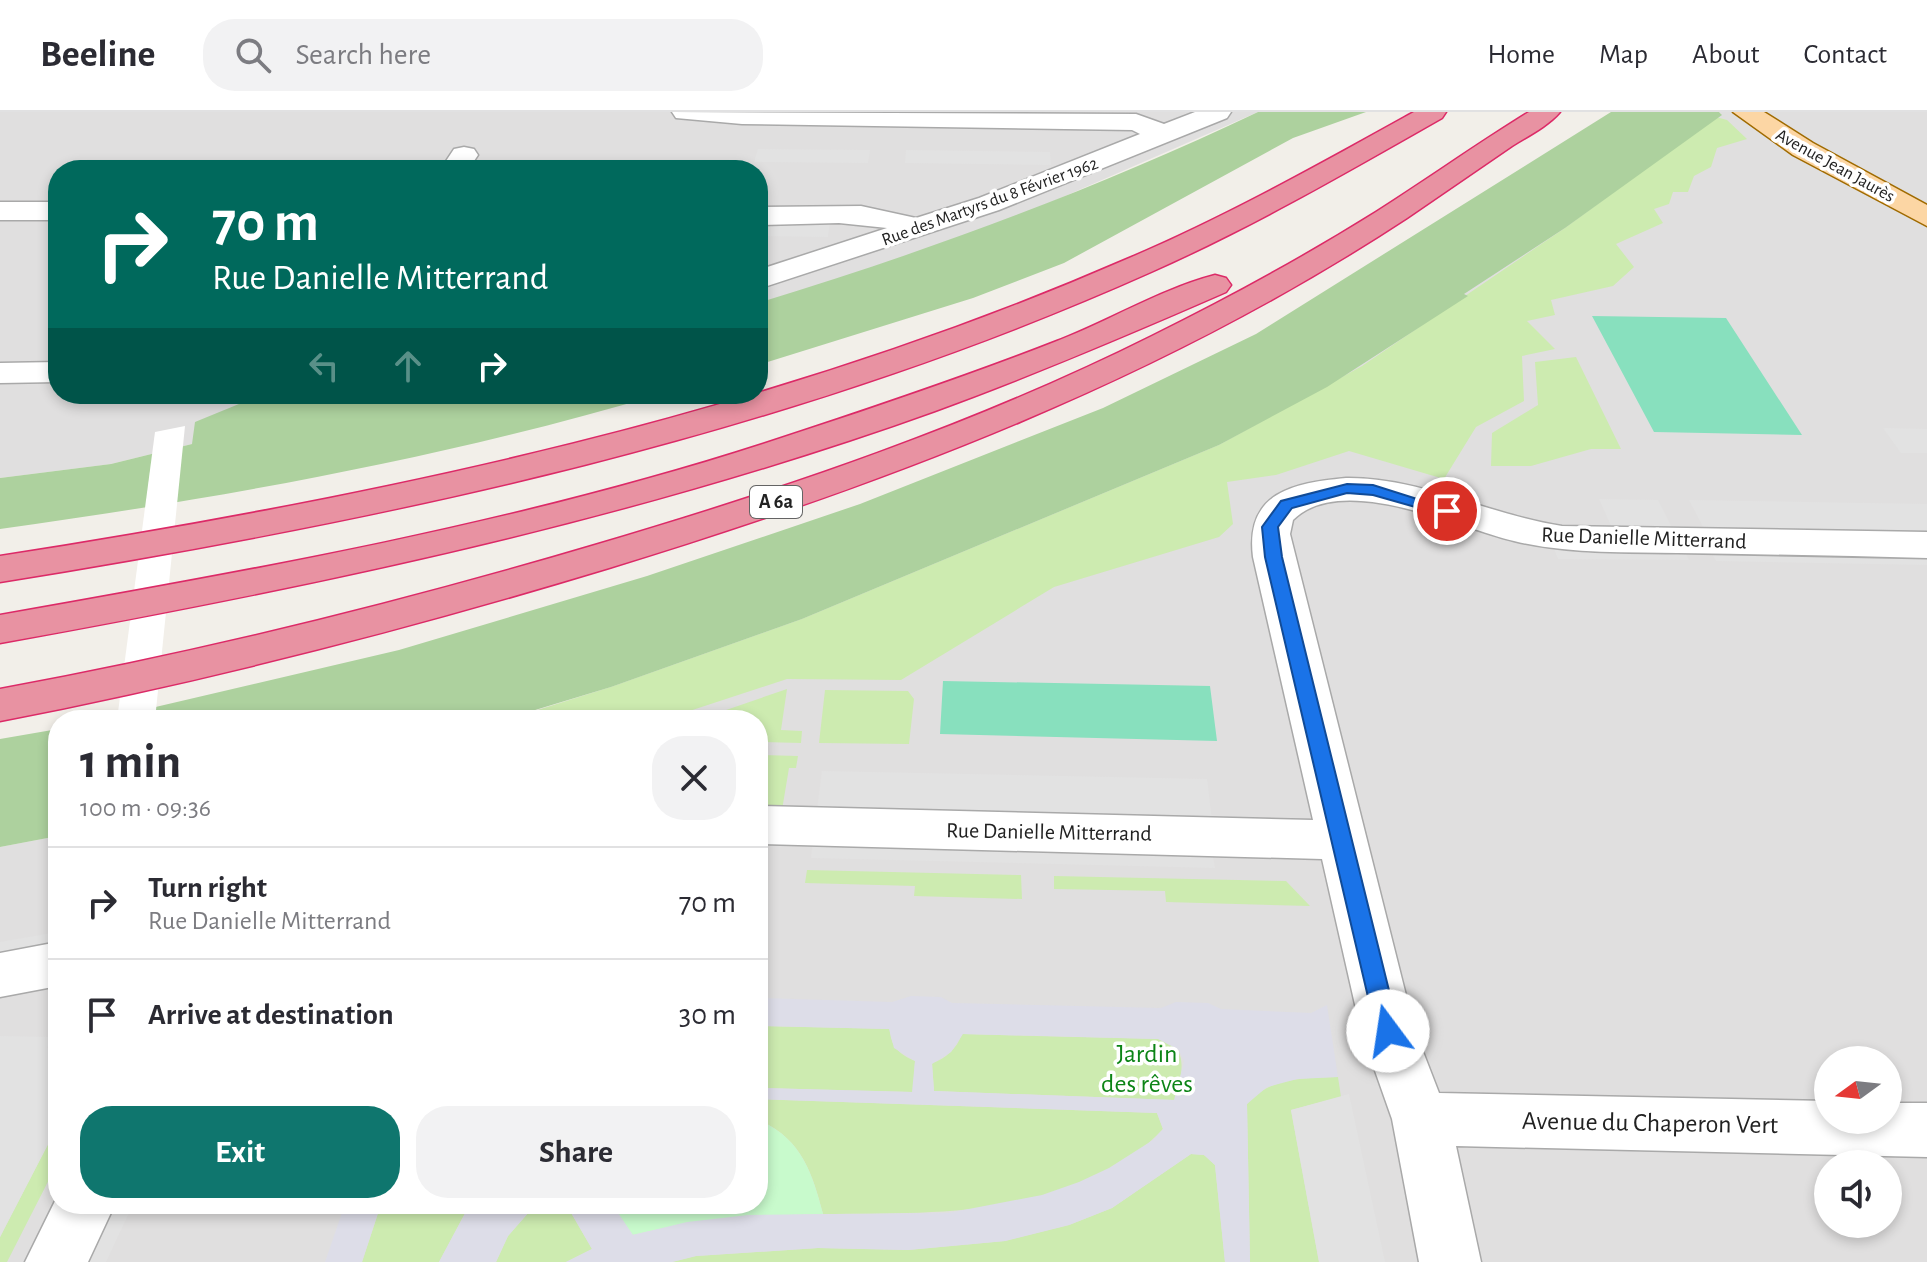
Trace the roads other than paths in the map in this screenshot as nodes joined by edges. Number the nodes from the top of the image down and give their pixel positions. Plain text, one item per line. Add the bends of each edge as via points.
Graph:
1 (1218, 112) edge
2 (1433, 112) edge
3 (1547, 112) edge
4 (1746, 112) edge
5 (1772, 112) edge
6 (691, 113) edge
7 (1097, 116) edge
8 (1166, 135) junction
9 (1492, 146) junction
10 (1927, 203) edge
11 (0, 211) edge
12 (48, 211) edge
13 (768, 216) edge
14 (1927, 217) edge
15 (916, 231) junction
16 (768, 277) edge
17 (48, 372) edge
18 (0, 373) edge
19 (768, 399) edge
20 (750, 404) edge
21 (1927, 545) edge
22 (0, 569) edge
23 (0, 629) edge
24 (0, 705) edge
25 (768, 825) edge
26 (1341, 840) junction
27 (48, 966) edge
28 (0, 975) edge
29 (1421, 1119) junction
30 (1927, 1130) edge
31 (80, 1214) edge
32 (56, 1262) edge
33 (1450, 1262) edge

1 - 8 street, Rue des Martyrs du 8 Février 1962
2 - 19 highway via 1286,196 1137,266 942,343
3 - 9 highway, A 6a
4 - 14 main road, Avenue Jean Jaurès
5 - 10 main road, Avenue Jean Jaurès via 1825,148
6 - 7 street
7 - 8 street via 1136,122
8 - 15 street, Rue des Martyrs du 8 Février 1962
9 - 23 highway via 1117,330 811,441 545,518 412,550
9 - 24 highway, A 6a via 1367,230 1160,345 1022,409 849,477 697,529 470,596 251,653
11 - 12 street
13 - 15 street via 874,217 903,222
15 - 16 street, Rue des Martyrs du 8 Février 1962
17 - 18 street
20 - 22 highway via 451,484 275,522
21 - 26 street, Rue Danielle Mitterrand via 1529,535 1359,488 1286,504 1270,527 1273,557
25 - 26 street, Rue Danielle Mitterrand
26 - 29 street, Rue Danielle Mitterrand via 1388,1031
27 - 28 street
29 - 30 street, Avenue du Chaperon Vert
29 - 33 street, Rue Danielle Mitterrand
31 - 32 street

